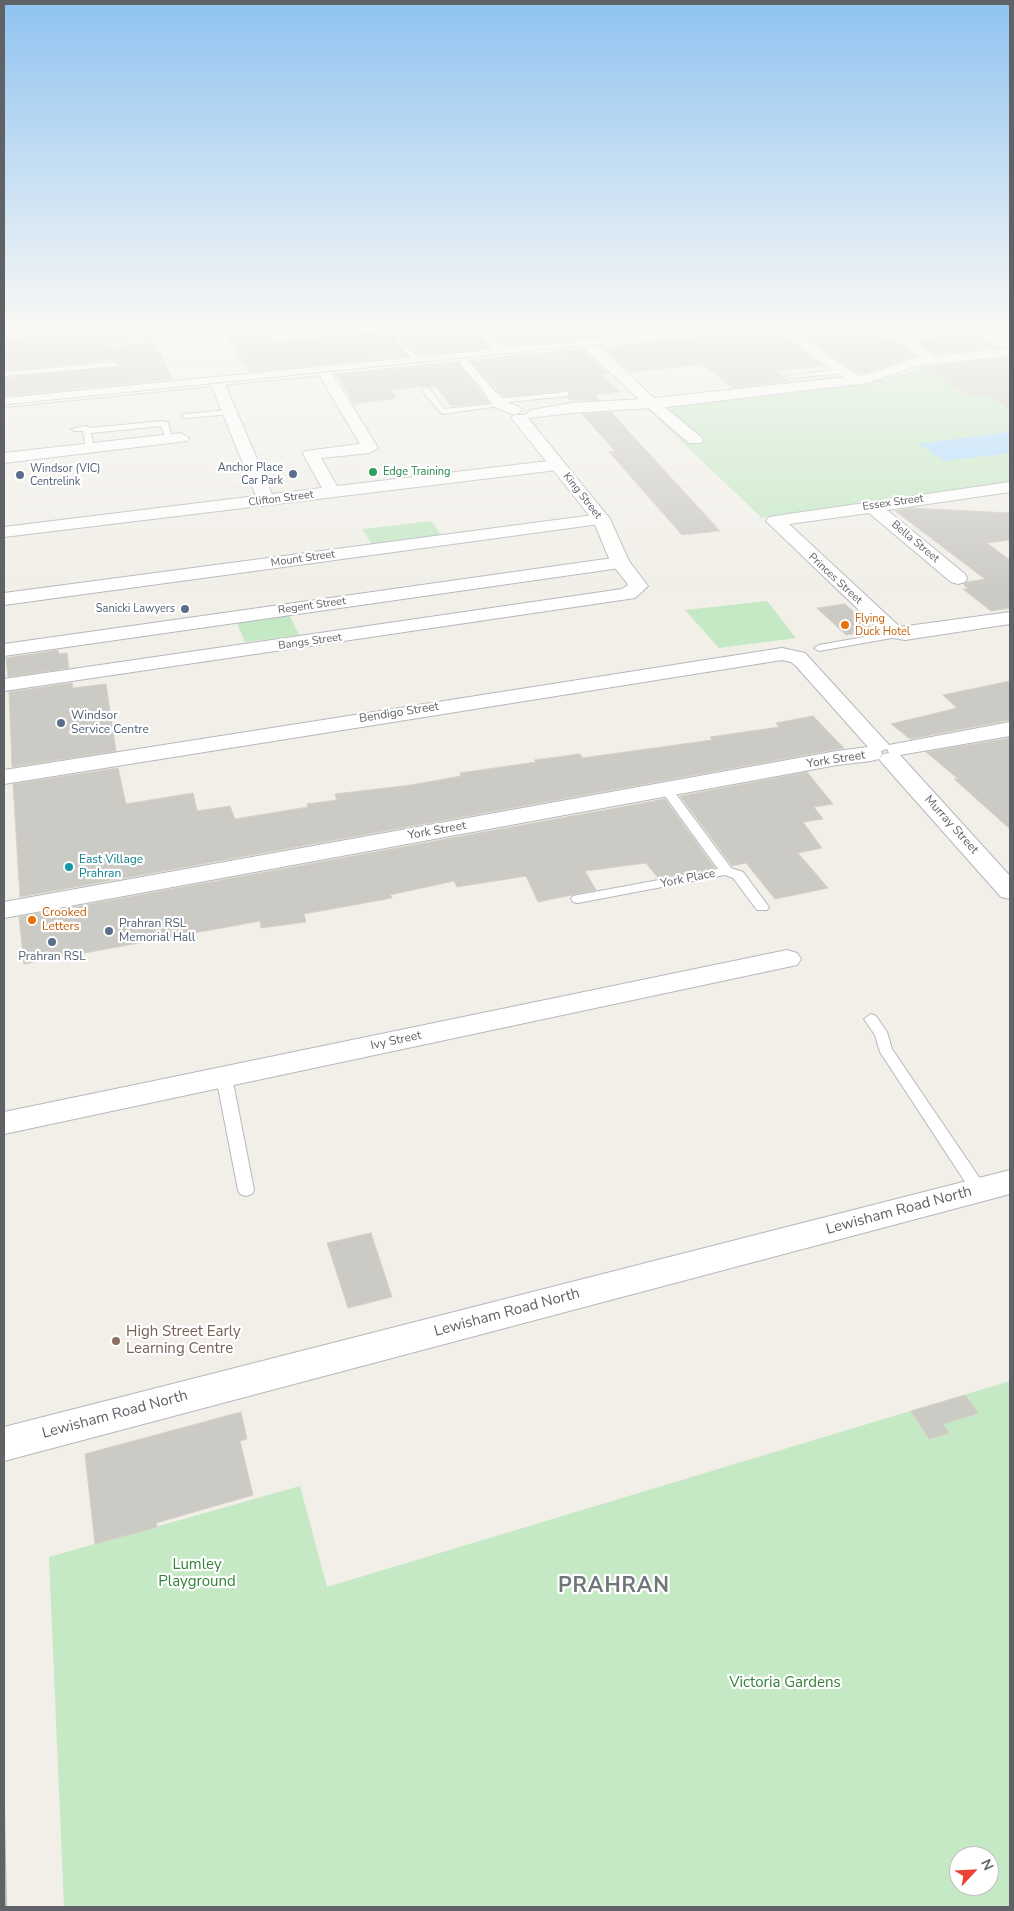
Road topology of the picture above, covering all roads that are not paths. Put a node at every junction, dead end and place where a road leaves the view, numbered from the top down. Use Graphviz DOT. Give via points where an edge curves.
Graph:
graph roads {
  1 [pos="232,416"];
  2 [pos="351,416"];
  3 [pos="518,416"];
  4 [pos="667,416"];
  5 [pos="75,429"];
  6 [pos="87,431"];
  7 [pos="175,439"];
  8 [pos="695,440"];
  9 [pos="90,448"];
  10 [pos="4,458"];
  11 [pos="558,465"];
  12 [pos="1010,487"];
  13 [pos="332,492"];
  14 [pos="266,501"];
  15 [pos="872,506"];
  16 [pos="601,519"];
  17 [pos="776,520"];
  18 [pos="4,532"];
  19 [pos="620,563"];
  20 [pos="958,578"];
  21 [pos="616,597"];
  22 [pos="4,599"];
  23 [pos="1010,618"];
  24 [pos="899,634"];
  25 [pos="819,648"];
  26 [pos="4,650"];
  27 [pos="794,656"];
  28 [pos="4,686"];
  29 [pos="1010,729"];
  30 [pos="885,752"];
  31 [pos="4,776"];
  32 [pos="666,789"];
  33 [pos="726,871"];
  34 [pos="1010,891"];
  35 [pos="578,899"];
  36 [pos="762,907"];
  37 [pos="4,910"];
  38 [pos="787,959"];
  39 [pos="871,1019"];
  40 [pos="224,1077"];
  41 [pos="4,1123"];
  42 [pos="995,1186"];
  43 [pos="246,1190"];
  44 [pos="4,1444"];
  1 -- 14 [label="street"];
  2 -- 13 [label="street" via="370,448 311,454"];
  3 -- 11 [label="street, King Street"];
  4 -- 8 [label="street"];
  5 -- 6 [label="lane" via="86,428"];
  6 -- 7 [label="lane" via="164,423"];
  6 -- 9 [label="lane"];
  7 -- 9 [label="street"];
  9 -- 10 [label="street"];
  11 -- 13 [label="street, Clifton Street"];
  11 -- 16 [label="street, King Street"];
  12 -- 15 [label="street, Essex Street"];
  13 -- 14 [label="street, Clifton Street"];
  14 -- 18 [label="street, Clifton Street"];
  15 -- 17 [label="street, Essex Street"];
  15 -- 20 [label="street, Bella Street"];
  16 -- 19 [label="street, King Street"];
  16 -- 22 [label="street, Mount Street"];
  17 -- 24 [label="street, Princes Street" via="776,524 888,629"];
  19 -- 21 [label="street, King Street" via="638,586 628,594"];
  19 -- 26 [label="street, Regent Street"];
  21 -- 28 [label="street, Bangs Street"];
  23 -- 24 [label="street"];
  24 -- 25 [label="lane"];
  27 -- 30 [label="street, Murray Street"];
  27 -- 31 [label="street, Bendigo Street" via="746,658"];
  29 -- 30 [label="street, York Street"];
  30 -- 32 [label="street, York Street"];
  30 -- 34 [label="street, Murray Street"];
  32 -- 33 [label="lane, York Place"];
  32 -- 37 [label="street, York Street"];
  33 -- 35 [label="lane, York Place"];
  33 -- 36 [label="lane" via="738,875"];
  38 -- 40 [label="street, Ivy Street"];
  39 -- 42 [label="lane" via="882,1034 885,1049"];
  40 -- 41 [label="street, Ivy Street"];
  40 -- 43 [label="lane"];
  42 -- 44 [label="street, Lewisham Road North"];
}
